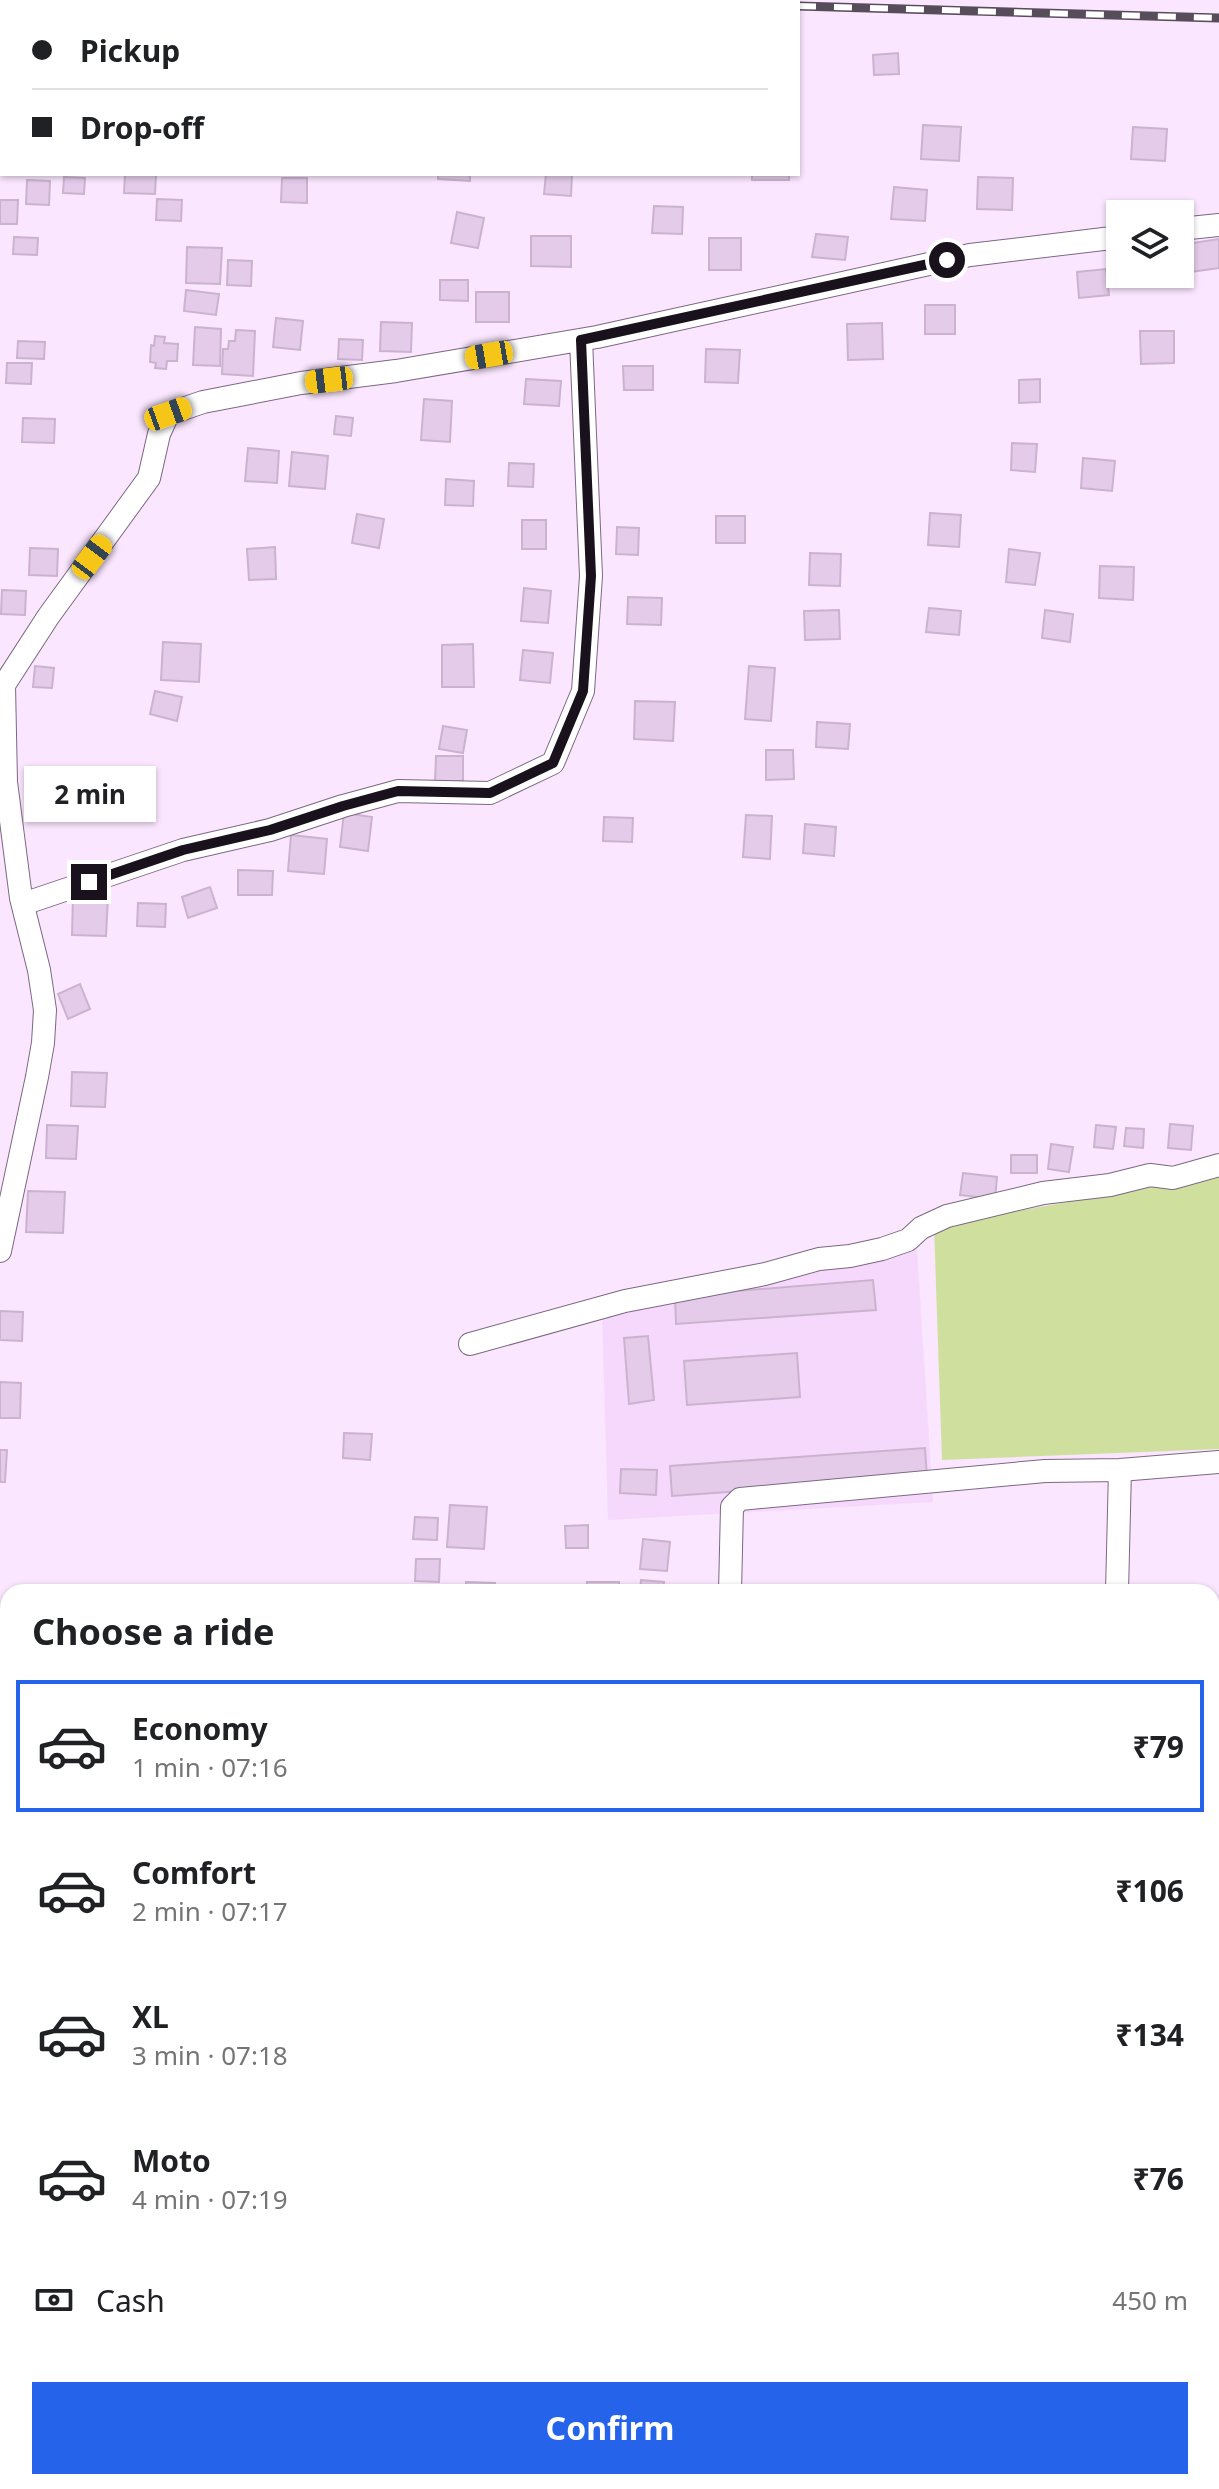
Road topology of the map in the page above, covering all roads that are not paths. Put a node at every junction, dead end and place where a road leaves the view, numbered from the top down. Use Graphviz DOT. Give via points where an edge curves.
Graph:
graph roads {
  1 [pos="1219,225"];
  2 [pos="1194,228"];
  3 [pos="1106,239"];
  4 [pos="581,340"];
  5 [pos="2,686"];
  6 [pos="23,904"];
  7 [pos="1219,1165"];
  8 [pos="0,1251"];
  9 [pos="470,1344"];
  10 [pos="1219,1462"];
  11 [pos="1120,1470"];
  12 [pos="730,1584"];
  13 [pos="1117,1584"];
  1 -- 2 [label="street"];
  3 -- 4 [label="street" via="970,255"];
  4 -- 5 [label="street" via="301,383 168,414 149,478"];
  4 -- 6 [label="street" via="591,576 583,691 553,763 490,793 398,791 183,850"];
  5 -- 6 [label="street" via="6,782"];
  6 -- 8 [label="street" via="45,1010 43,1043"];
  7 -- 9 [label="street" via="1173,1178 1150,1175 1043,1193 947,1216 882,1249 625,1301"];
  10 -- 11 [label="street"];
  11 -- 12 [label="street" via="1045,1471 740,1499 732,1507"];
  11 -- 13 [label="street"];
}
